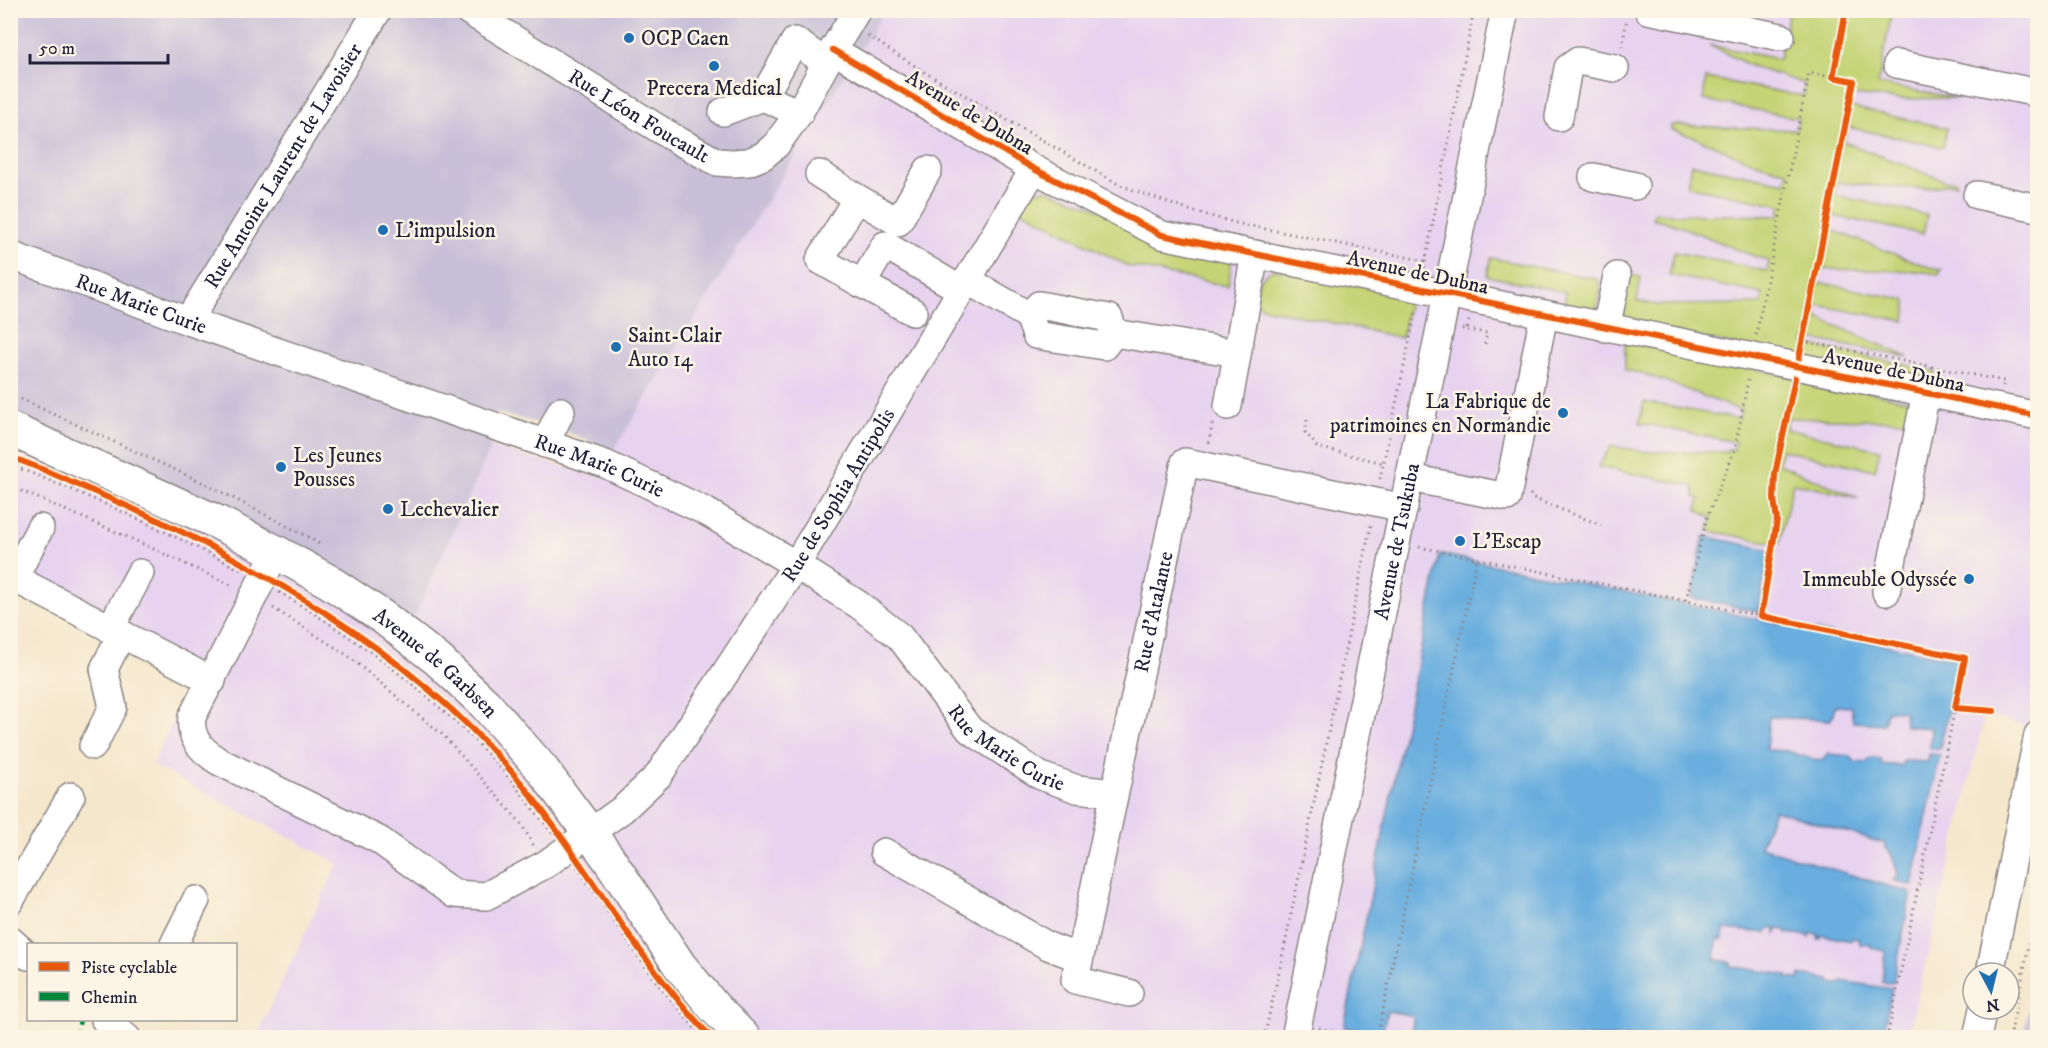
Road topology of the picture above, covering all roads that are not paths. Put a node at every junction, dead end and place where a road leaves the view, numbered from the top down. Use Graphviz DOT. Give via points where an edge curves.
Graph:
graph roads {
  1 [pos="378,10"];
  2 [pos="467,10"];
  3 [pos="1505,10"];
  4 [pos="1648,10"];
  5 [pos="853,17"];
  6 [pos="1781,37"];
  7 [pos="829,57"];
  8 [pos="1897,64"];
  9 [pos="1615,68"];
  10 [pos="2037,93"];
  11 [pos="763,97"];
  12 [pos="723,112"];
  13 [pos="799,113"];
  14 [pos="1558,117"];
  15 [pos="1034,169"];
  16 [pos="928,170"];
  17 [pos="819,174"];
  18 [pos="1593,177"];
  19 [pos="1635,186"];
  20 [pos="1977,195"];
  21 [pos="857,198"];
  22 [pos="2037,208"];
  23 [pos="891,233"];
  24 [pos="1256,254"];
  25 [pos="10,255"];
  26 [pos="1617,276"];
  27 [pos="862,284"];
  28 [pos="964,285"];
  29 [pos="1446,295"];
  30 [pos="913,312"];
  31 [pos="1544,315"];
  32 [pos="188,321"];
  33 [pos="1606,328"];
  34 [pos="1237,353"];
  35 [pos="1926,393"];
  36 [pos="1228,406"];
  37 [pos="561,411"];
  38 [pos="2037,416"];
  39 [pos="10,429"];
  40 [pos="545,444"];
  41 [pos="1410,478"];
  42 [pos="1404,508"];
  43 [pos="40,528"];
  44 [pos="796,564"];
  45 [pos="140,573"];
  46 [pos="12,577"];
  47 [pos="263,577"];
  48 [pos="1886,592"];
  49 [pos="115,632"];
  50 [pos="212,681"];
  51 [pos="2037,737"];
  52 [pos="93,746"];
  53 [pos="1114,794"];
  54 [pos="71,796"];
  55 [pos="567,849"];
  56 [pos="884,852"];
  57 [pos="196,900"];
  58 [pos="10,901"];
  59 [pos="175,943"];
  60 [pos="1992,961"];
  61 [pos="1077,969"];
  62 [pos="1129,993"];
  63 [pos="106,1021"];
  64 [pos="136,1021"];
  65 [pos="1981,1021"];
  66 [pos="128,1038"];
  67 [pos="744,1038"];
  68 [pos="1295,1038"];
  69 [pos="1977,1038"];
  1 -- 32 [label="street, Rue Antoine Laurent de Lavoisier"];
  2 -- 13 [label="street, Rue Léon Foucault" via="717,162 748,162 763,156"];
  3 -- 29 [label="street, Avenue de Tsukuba"];
  4 -- 6 [label="street"];
  5 -- 7 [label="street, Rue Léon Foucault"];
  7 -- 11 [label="street, Avenue de Dubna" via="795,41"];
  7 -- 13 [label="street, Rue Léon Foucault"];
  7 -- 15 [label="street, Avenue de Dubna"];
  8 -- 10 [label="street"];
  9 -- 14 [label="street" via="1578,61 1568,68"];
  11 -- 12 [label="street"];
  11 -- 13 [label="street"];
  15 -- 24 [label="street, Avenue de Dubna" via="1162,235"];
  15 -- 28 [label="street, Rue de Sophia Antipolis"];
  16 -- 23 [label="street"];
  17 -- 21 [label="street"];
  18 -- 19 [label="street"];
  20 -- 22 [label="street"];
  21 -- 23 [label="street"];
  21 -- 27 [label="street" via="820,260"];
  23 -- 27 [label="street"];
  23 -- 28 [label="street"];
  24 -- 29 [label="street, Avenue de Dubna"];
  24 -- 34 [label="street"];
  25 -- 32 [label="street, Rue Marie Curie"];
  26 -- 33 [label="street"];
  27 -- 30 [label="street"];
  28 -- 34 [label="street" via="1029,316 1039,305 1109,318 1114,333"];
  28 -- 44 [label="street, Rue de Sophia Antipolis"];
  29 -- 31 [label="street, Avenue de Dubna"];
  29 -- 41 [label="street, Avenue de Tsukuba"];
  31 -- 33 [label="street, Avenue de Dubna"];
  31 -- 41 [label="street" via="1507,497"];
  32 -- 40 [label="street, Rue Marie Curie"];
  33 -- 35 [label="street, Avenue de Dubna"];
  34 -- 36 [label="street"];
  35 -- 38 [label="street, Avenue de Dubna"];
  35 -- 48 [label="street"];
  37 -- 40 [label="street"];
  39 -- 47 [label="main road, Avenue de Garbsen" via="217,522"];
  40 -- 44 [label="street, Rue Marie Curie" via="605,464 705,511"];
  41 -- 42 [label="street, Avenue de Tsukuba"];
  42 -- 53 [label="street, Rue d'Atalante" via="1185,462"];
  42 -- 68 [label="street, Avenue de Tsukuba"];
  43 -- 46 [label="street"];
  44 -- 53 [label="street, Rue Marie Curie" via="900,637 970,730 1041,776 1077,789"];
  44 -- 55 [label="street, Rue de Sophia Antipolis" via="658,776 623,809"];
  45 -- 49 [label="street"];
  46 -- 49 [label="street"];
  47 -- 50 [label="street"];
  47 -- 55 [label="main road, Avenue de Garbsen" via="328,581 438,660 492,712 542,769"];
  49 -- 50 [label="street"];
  49 -- 52 [label="street" via="104,669 112,708"];
  50 -- 55 [label="street, Rue de Sophia Antipolis" via="192,717 191,727 198,746 218,761 379,840 454,894 486,896"];
  51 -- 60 [label="street"];
  53 -- 61 [label="street, Rue d'Atalante"];
  54 -- 58 [label="street"];
  55 -- 67 [label="main road, Avenue de Garbsen"];
  56 -- 61 [label="street" via="1048,946"];
  57 -- 59 [label="street"];
  61 -- 62 [label="street"];
  63 -- 66 [label="street"];
  64 -- 66 [label="street"];
  65 -- 69 [label="street"];
}
